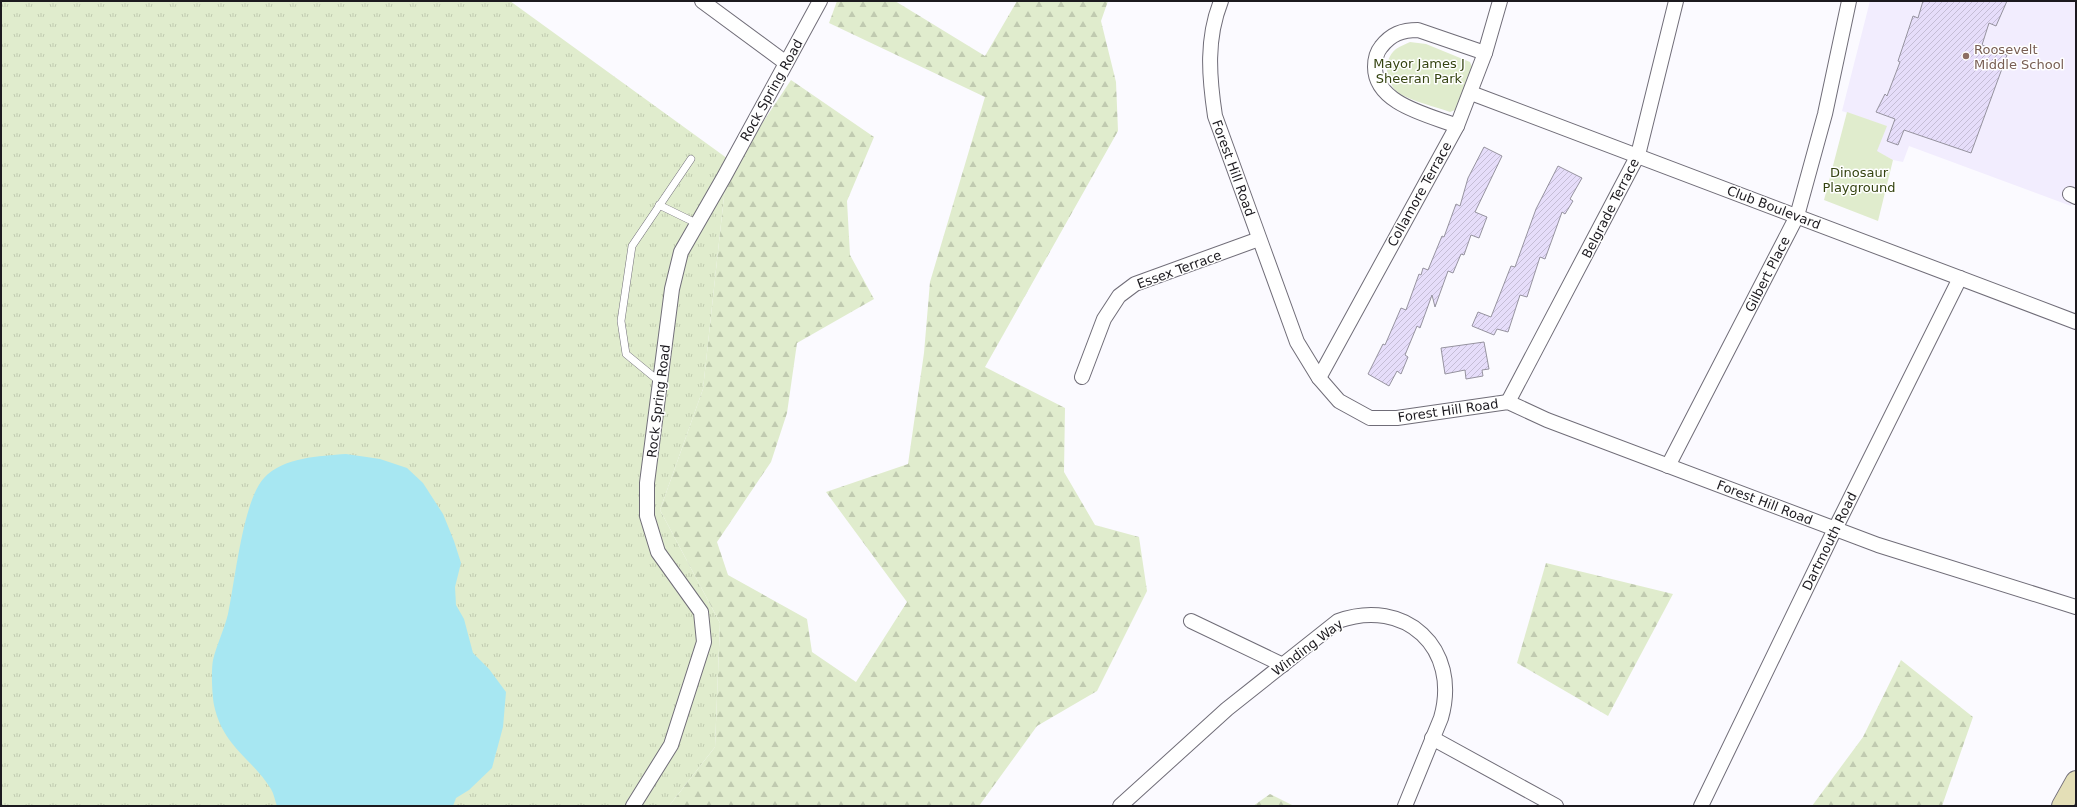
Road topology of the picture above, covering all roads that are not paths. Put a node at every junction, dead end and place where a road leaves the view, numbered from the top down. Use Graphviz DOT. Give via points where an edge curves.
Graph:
graph roads {
  1 [pos="702,1"];
  2 [pos="820,1"];
  3 [pos="1221,1"];
  4 [pos="1500,1"];
  5 [pos="1676,1"];
  6 [pos="1849,1"];
  7 [pos="1485,53"];
  8 [pos="786,62"];
  9 [pos="1471,93"];
  10 [pos="1457,126"];
  11 [pos="1638,155"];
  12 [pos="690,159"];
  13 [pos="659,206"];
  14 [pos="1797,216"];
  15 [pos="696,223"];
  16 [pos="1260,239"];
  17 [pos="1960,278"];
  18 [pos="2076,322"];
  19 [pos="1082,377"];
  20 [pos="1319,378"];
  21 [pos="660,383"];
  22 [pos="1508,402"];
  23 [pos="1668,466"];
  24 [pos="1835,529"];
  25 [pos="2076,607"];
  26 [pos="1191,621"];
  27 [pos="1282,665"];
  28 [pos="1432,738"];
  29 [pos="2076,781"];
  30 [pos="633,806"];
  31 [pos="1120,806"];
  32 [pos="1405,806"];
  33 [pos="1556,806"];
  34 [pos="1701,806"];
  35 [pos="2062,806"];
  1 -- 8 [label="street"];
  2 -- 8 [label="street, Rock Spring Road"];
  3 -- 16 [label="street, Forest Hill Road" via="1210,45 1210,79 1215,116"];
  4 -- 7 [label="street, Collamore Terrace"];
  5 -- 11 [label="street, Belgrade Terrace"];
  6 -- 14 [label="street, Gilbert Place" via="1825,114"];
  7 -- 9 [label="street, Collamore Terrace"];
  7 -- 10 [label="street" via="1418,30 1406,30 1395,34 1378,50 1375,73 1378,84 1385,94 1395,101"];
  8 -- 15 [label="street, Rock Spring Road"];
  9 -- 10 [label="street, Collamore Terrace"];
  9 -- 11 [label="street, Club Boulevard"];
  10 -- 20 [label="street, Collamore Terrace"];
  11 -- 14 [label="street, Club Boulevard"];
  11 -- 22 [label="street, Belgrade Terrace"];
  12 -- 13 [label="lane"];
  13 -- 15 [label="lane"];
  13 -- 21 [label="lane" via="632,246 621,321 626,354"];
  14 -- 17 [label="street, Club Boulevard"];
  14 -- 23 [label="street, Gilbert Place"];
  15 -- 21 [label="street, Rock Spring Road" via="680,252 672,289"];
  16 -- 19 [label="street, Essex Terrace" via="1135,284 1119,296 1104,319"];
  16 -- 20 [label="street, Forest Hill Road" via="1296,342"];
  17 -- 18 [label="street, Club Boulevard"];
  17 -- 24 [label="street, Dartmouth Road"];
  20 -- 22 [label="street, Forest Hill Road" via="1339,401 1370,418 1397,418"];
  21 -- 30 [label="street, Rock Spring Road" via="647,484 647,516 658,552 701,612 704,642 670,744"];
  22 -- 23 [label="street, Forest Hill Road" via="1547,420"];
  23 -- 24 [label="street, Forest Hill Road"];
  24 -- 25 [label="street, Forest Hill Road"];
  24 -- 34 [label="street, Dartmouth Road"];
  26 -- 27 [label="street"];
  27 -- 28 [label="street, Winding Way" via="1338,621 1368,614 1400,620 1414,627 1426,638 1436,650 1442,665 1447,688 1445,704"];
  27 -- 31 [label="street, Winding Way" via="1227,709"];
  28 -- 32 [label="street, Winding Way"];
  28 -- 33 [label="street"];
  29 -- 35 [label="main road"];
}
